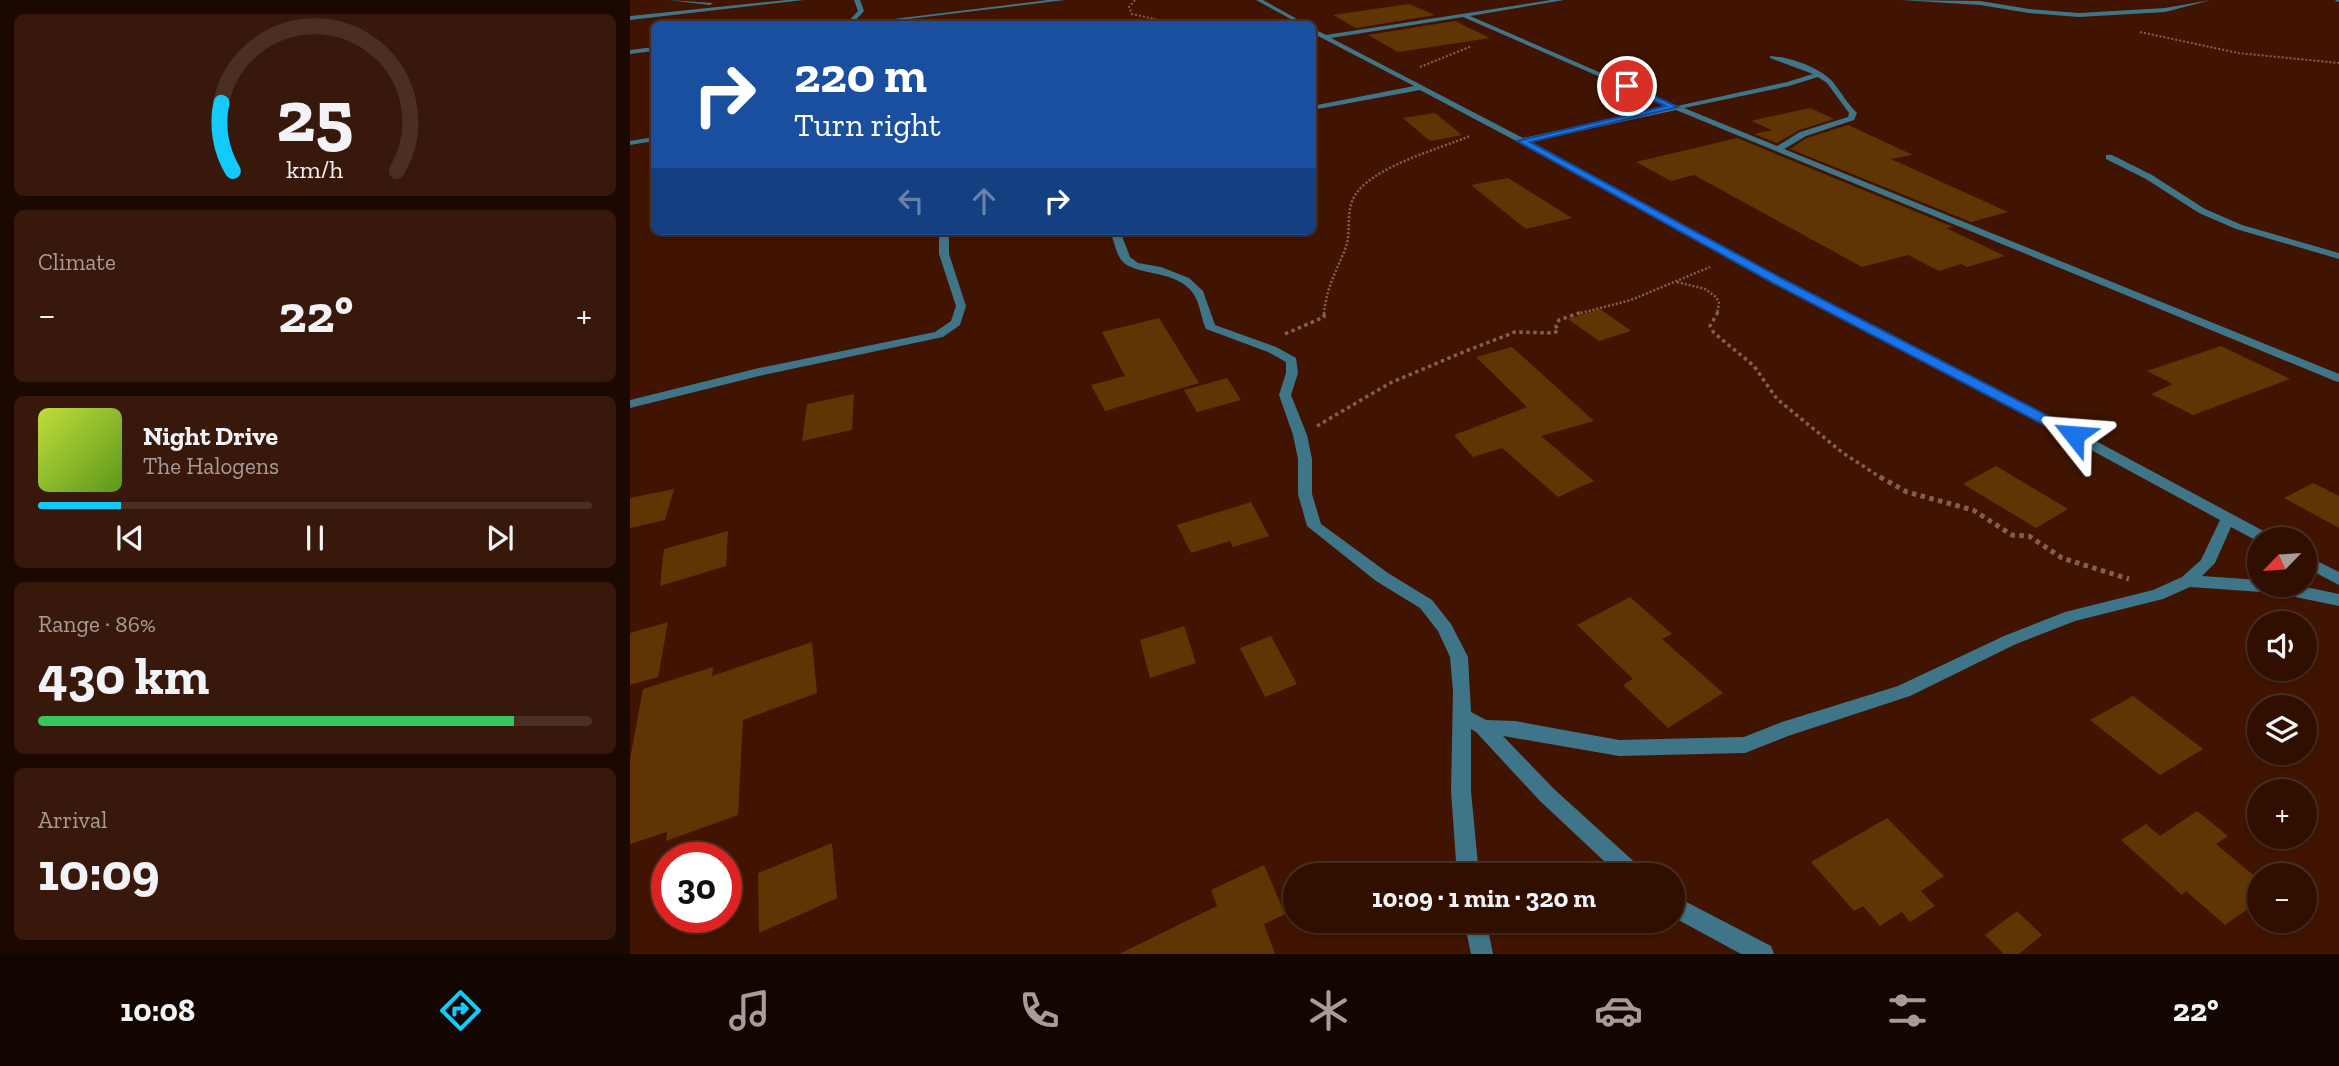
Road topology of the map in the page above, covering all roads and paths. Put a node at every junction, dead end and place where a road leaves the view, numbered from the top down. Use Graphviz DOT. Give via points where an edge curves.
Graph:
graph roads {
  1 [pos="671,0"];
  2 [pos="801,0"];
  3 [pos="858,0"];
  4 [pos="1062,0"];
  5 [pos="1135,0"];
  6 [pos="1259,0"];
  7 [pos="1561,0"];
  8 [pos="1903,0"];
  9 [pos="1969,0"];
  10 [pos="2208,0"];
  11 [pos="1980,3"];
  12 [pos="743,6"];
  13 [pos="1463,15"];
  14 [pos="630,18"];
  15 [pos="852,21"];
  16 [pos="892,21"];
  17 [pos="1153,21"];
  18 [pos="1298,21"];
  19 [pos="2138,31"];
  20 [pos="1316,32"];
  21 [pos="1325,37"];
  22 [pos="1316,38"];
  23 [pos="1472,46"];
  24 [pos="651,49"];
  25 [pos="630,52"];
  26 [pos="1772,57"];
  27 [pos="2339,64"];
  28 [pos="1395,74"];
  29 [pos="1819,74"];
  30 [pos="1422,88"];
  31 [pos="1316,107"];
  32 [pos="1674,107"];
  33 [pos="1489,124"];
  34 [pos="651,140"];
  35 [pos="1521,141"];
  36 [pos="630,143"];
  37 [pos="1778,149"];
  38 [pos="2109,157"];
  39 [pos="944,235"];
  40 [pos="1117,235"];
  41 [pos="1733,256"];
  42 [pos="2339,256"];
  43 [pos="1677,282"];
  44 [pos="1255,343"];
  45 [pos="2339,378"];
  46 [pos="630,404"];
  47 [pos="1300,435"];
  48 [pos="2228,518"];
  49 [pos="2247,528"];
  50 [pos="2317,567"];
  51 [pos="2339,579"];
  52 [pos="2188,581"];
  53 [pos="2157,595"];
  54 [pos="2339,600"];
  55 [pos="1461,715"];
  56 [pos="1483,727"];
  57 [pos="1467,863"];
  58 [pos="1621,863"];
  59 [pos="1685,912"];
  60 [pos="1478,933"];
  61 [pos="1482,954"];
  62 [pos="1763,954"];
  1 -- 12 [label="street"];
  2 -- 12 [label="street"];
  3 -- 15 [label="street" via="861,11"];
  4 -- 16 [label="street"];
  5 -- 17 [label="path" via="1129,7 1132,14"];
  6 -- 18 [label="street"];
  7 -- 13 [label="street"];
  8 -- 11 [label="street"];
  9 -- 11 [label="street"];
  10 -- 11 [label="street" via="2165,10 2079,15"];
  12 -- 14 [label="street"];
  13 -- 21 [label="street"];
  13 -- 32 [label="street"];
  19 -- 27 [label="path" via="2238,52"];
  20 -- 21 [label="street"];
  21 -- 22 [label="street"];
  21 -- 28 [label="street"];
  23 -- 28 [label="path"];
  24 -- 25 [label="street"];
  26 -- 29 [label="street"];
  28 -- 30 [label="street"];
  29 -- 32 [label="street"];
  29 -- 37 [label="street" via="1853,113 1851,118 1803,134"];
  30 -- 31 [label="street"];
  30 -- 33 [label="street"];
  32 -- 35 [label="street"];
  32 -- 37 [label="street"];
  33 -- 35 [label="street"];
  33 -- 44 [label="path" via="1379,174 1354,195 1347,222 1348,244 1328,280 1324,317"];
  34 -- 36 [label="street"];
  35 -- 41 [label="street"];
  37 -- 45 [label="street"];
  38 -- 42 [label="street" via="2239,227"];
  39 -- 46 [label="street" via="944,254 961,306 956,323 939,335"];
  40 -- 44 [label="street" via="1126,259 1185,280 1199,293 1210,327"];
  41 -- 43 [label="path"];
  41 -- 48 [label="street"];
  43 -- 47 [label="path" via="1559,320 1558,331 1553,333 1515,332 1461,353 1390,383"];
  43 -- 53 [label="path" via="1711,292 1718,309 1710,326 1714,333 1754,366 1777,399 1870,471 1907,492 1973,510 2012,535 2029,536 2062,558 2124,577"];
  44 -- 47 [label="street" via="1278,350 1292,361 1285,395"];
  47 -- 55 [label="street" via="1305,494 1314,526 1426,604 1445,628 1459,657"];
  48 -- 49 [label="street"];
  48 -- 52 [label="street" via="2207,563"];
  50 -- 51 [label="street"];
  52 -- 53 [label="street"];
  52 -- 54 [label="street" via="2276,587"];
  53 -- 56 [label="street" via="2071,616 1903,691 1745,745 1619,748"];
  55 -- 56 [label="street"];
  55 -- 57 [label="street"];
  56 -- 58 [label="street"];
  59 -- 62 [label="street"];
  60 -- 61 [label="street"];
}
